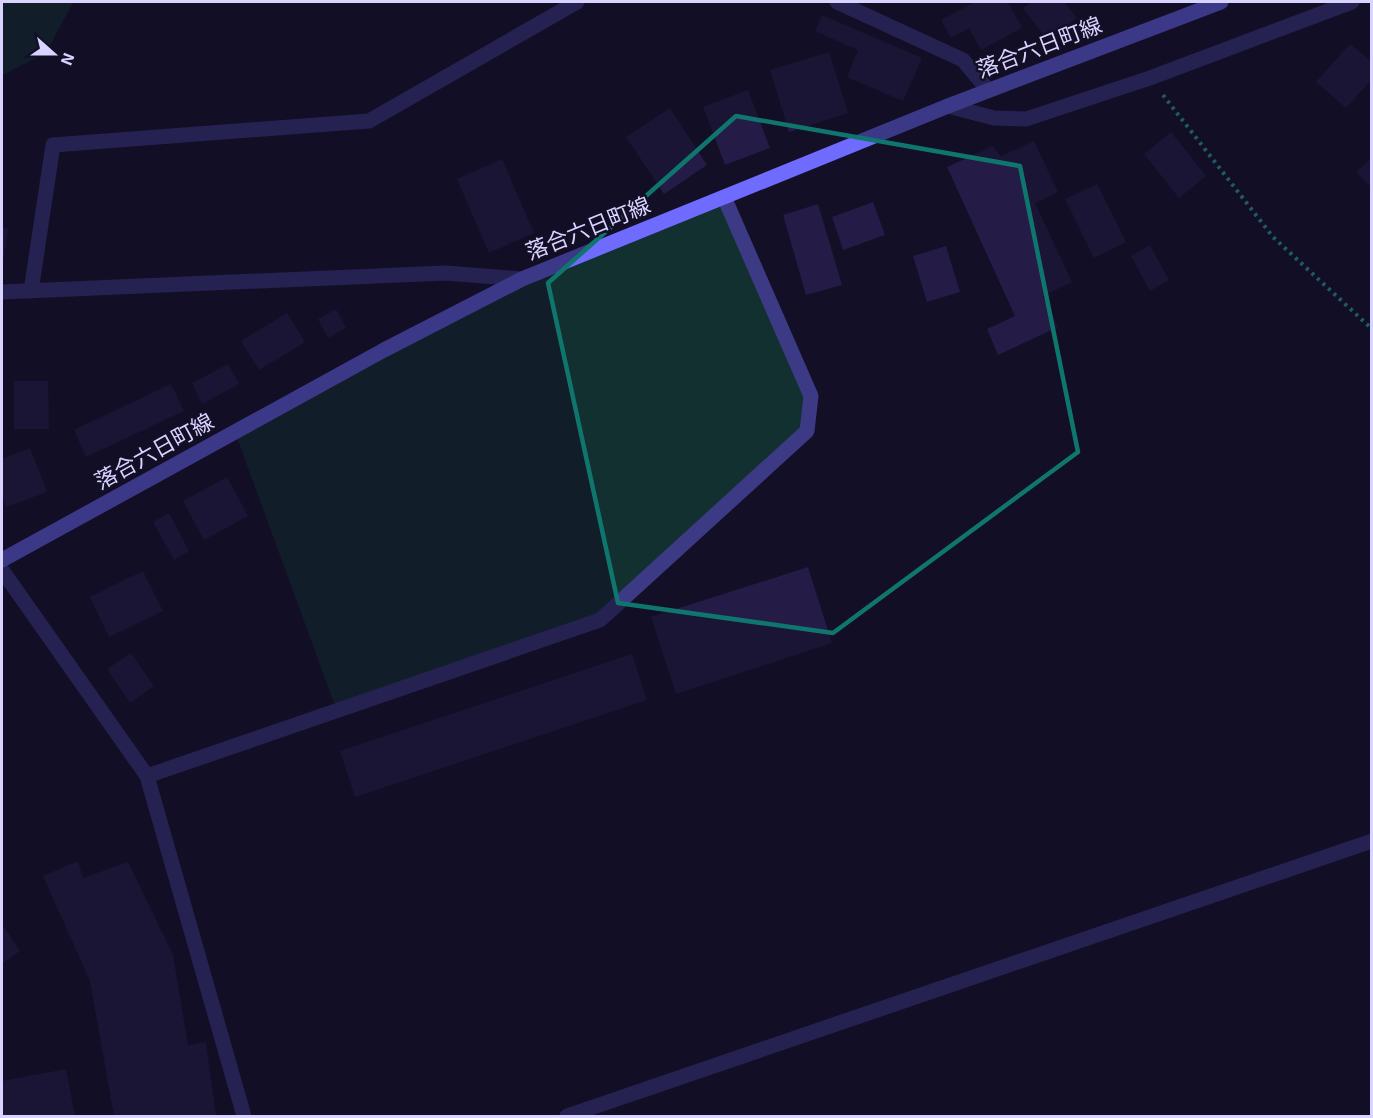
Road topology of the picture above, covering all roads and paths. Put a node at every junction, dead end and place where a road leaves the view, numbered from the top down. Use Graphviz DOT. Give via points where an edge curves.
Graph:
graph roads {
  1 [pos="577,2"];
  2 [pos="837,2"];
  3 [pos="1221,2"];
  4 [pos="1352,2"];
  5 [pos="1150,78"];
  6 [pos="988,90"];
  7 [pos="948,106"];
  8 [pos="724,197"];
  9 [pos="522,279"];
  10 [pos="31,291"];
  11 [pos="2,292"];
  12 [pos="1371,329"];
  13 [pos="2,560"];
  14 [pos="2,570"];
  15 [pos="147,776"];
  16 [pos="1371,841"];
  17 [pos="244,1116"];
  18 [pos="567,1116"];
  1 -- 10 [label="street" via="369,121 53,145"];
  2 -- 6 [label="street" via="963,60"];
  3 -- 6 [label="main road, 落合六日町線"];
  4 -- 5 [label="street"];
  5 -- 7 [label="street" via="1026,119 994,118"];
  5 -- 12 [label="path" via="1273,237"];
  6 -- 7 [label="main road, 落合六日町線"];
  7 -- 8 [label="main road, 落合六日町線"];
  8 -- 9 [label="main road, 落合六日町線"];
  8 -- 15 [label="street" via="811,396 807,431 600,620"];
  9 -- 10 [label="street" via="445,273"];
  9 -- 13 [label="main road, 落合六日町線" via="384,350"];
  10 -- 11 [label="street"];
  14 -- 15 [label="street"];
  15 -- 17 [label="street"];
  16 -- 18 [label="street"];
}
